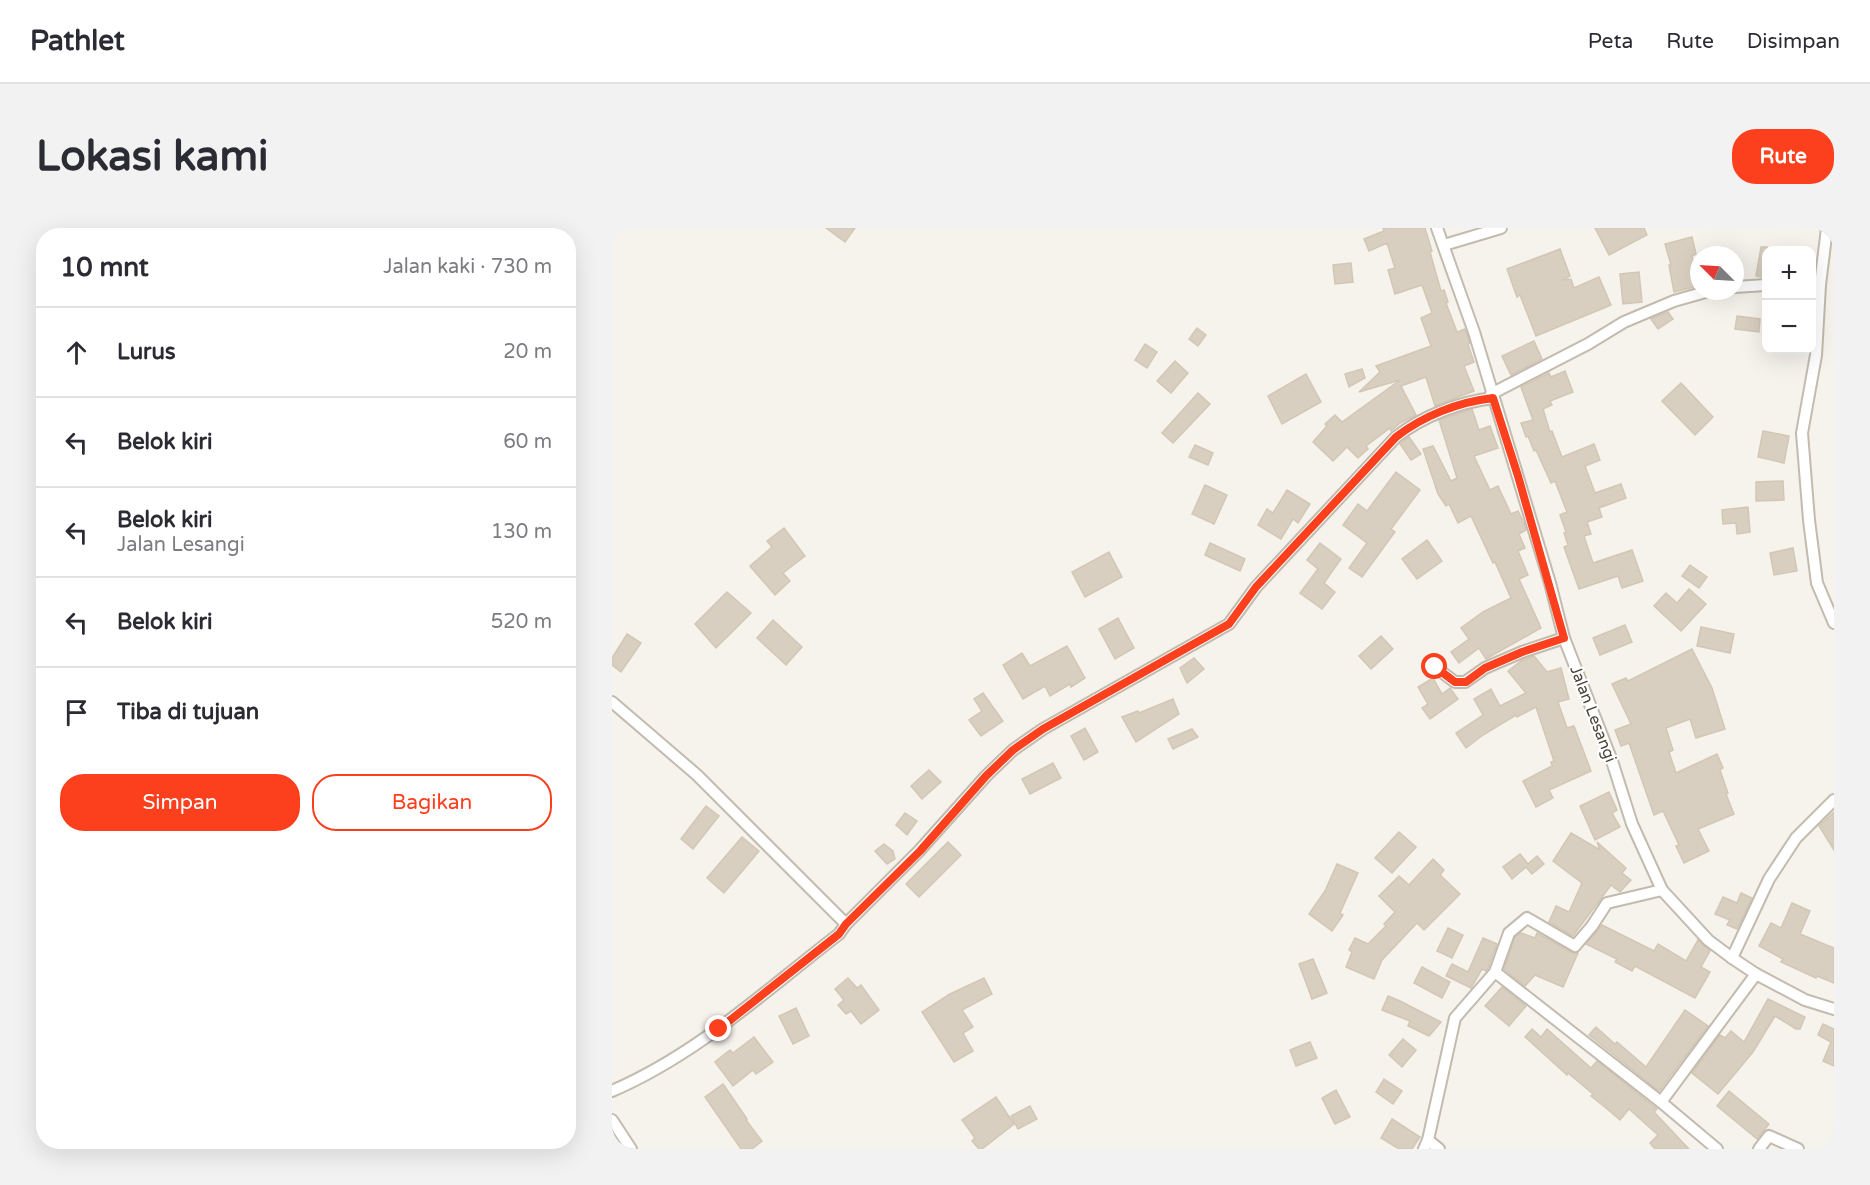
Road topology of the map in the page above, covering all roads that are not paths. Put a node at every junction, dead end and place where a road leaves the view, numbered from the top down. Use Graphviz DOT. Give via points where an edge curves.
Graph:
graph roads {
  1 [pos="1437,228"];
  2 [pos="1501,228"];
  3 [pos="1827,228"];
  4 [pos="1444,246"];
  5 [pos="1762,285"];
  6 [pos="1816,285"];
  7 [pos="1744,286"];
  8 [pos="1690,296"];
  9 [pos="1816,300"];
  10 [pos="1492,396"];
  11 [pos="1834,623"];
  12 [pos="1564,638"];
  13 [pos="1435,667"];
  14 [pos="612,702"];
  15 [pos="1834,800"];
  16 [pos="1662,890"];
  17 [pos="846,924"];
  18 [pos="1732,957"];
  19 [pos="1495,972"];
  20 [pos="1756,974"];
  21 [pos="1834,1009"];
  22 [pos="612,1091"];
  23 [pos="1661,1102"];
  24 [pos="612,1120"];
  25 [pos="1426,1144"];
  26 [pos="631,1149"];
  27 [pos="1439,1149"];
  28 [pos="1717,1149"];
  29 [pos="1759,1149"];
  30 [pos="1797,1149"];
  1 -- 4 [label="street, Jalan Lesangi"];
  2 -- 4 [label="street"];
  3 -- 6 [label="street"];
  4 -- 10 [label="street, Jalan Lesangi"];
  5 -- 7 [label="street"];
  8 -- 10 [label="street" via="1624,322"];
  9 -- 11 [label="street" via="1816,356 1802,433 1817,583"];
  10 -- 12 [label="street, Jalan Lesangi" via="1538,540"];
  10 -- 17 [label="street" via="1427,417 1396,437 1256,587 1229,624 1043,729 1013,750"];
  12 -- 13 [label="street" via="1485,668 1466,682 1455,682"];
  12 -- 16 [label="street, Jalan Lesangi" via="1632,824"];
  14 -- 17 [label="street" via="697,775"];
  15 -- 18 [label="street" via="1796,838 1768,879"];
  16 -- 18 [label="street, Jalan Lesangi" via="1699,932"];
  16 -- 19 [label="street" via="1607,903 1575,946 1527,918 1509,933"];
  17 -- 22 [label="street" via="839,934 719,1029 637,1081"];
  18 -- 20 [label="street, Jalan Lesangi"];
  19 -- 23 [label="street"];
  19 -- 25 [label="street" via="1455,1018"];
  20 -- 21 [label="street, Jalan Lesangi" via="1805,1000"];
  20 -- 23 [label="street"];
  23 -- 28 [label="street"];
  24 -- 26 [label="street"];
  25 -- 27 [label="street"];
  29 -- 30 [label="street" via="1769,1136"];
}
